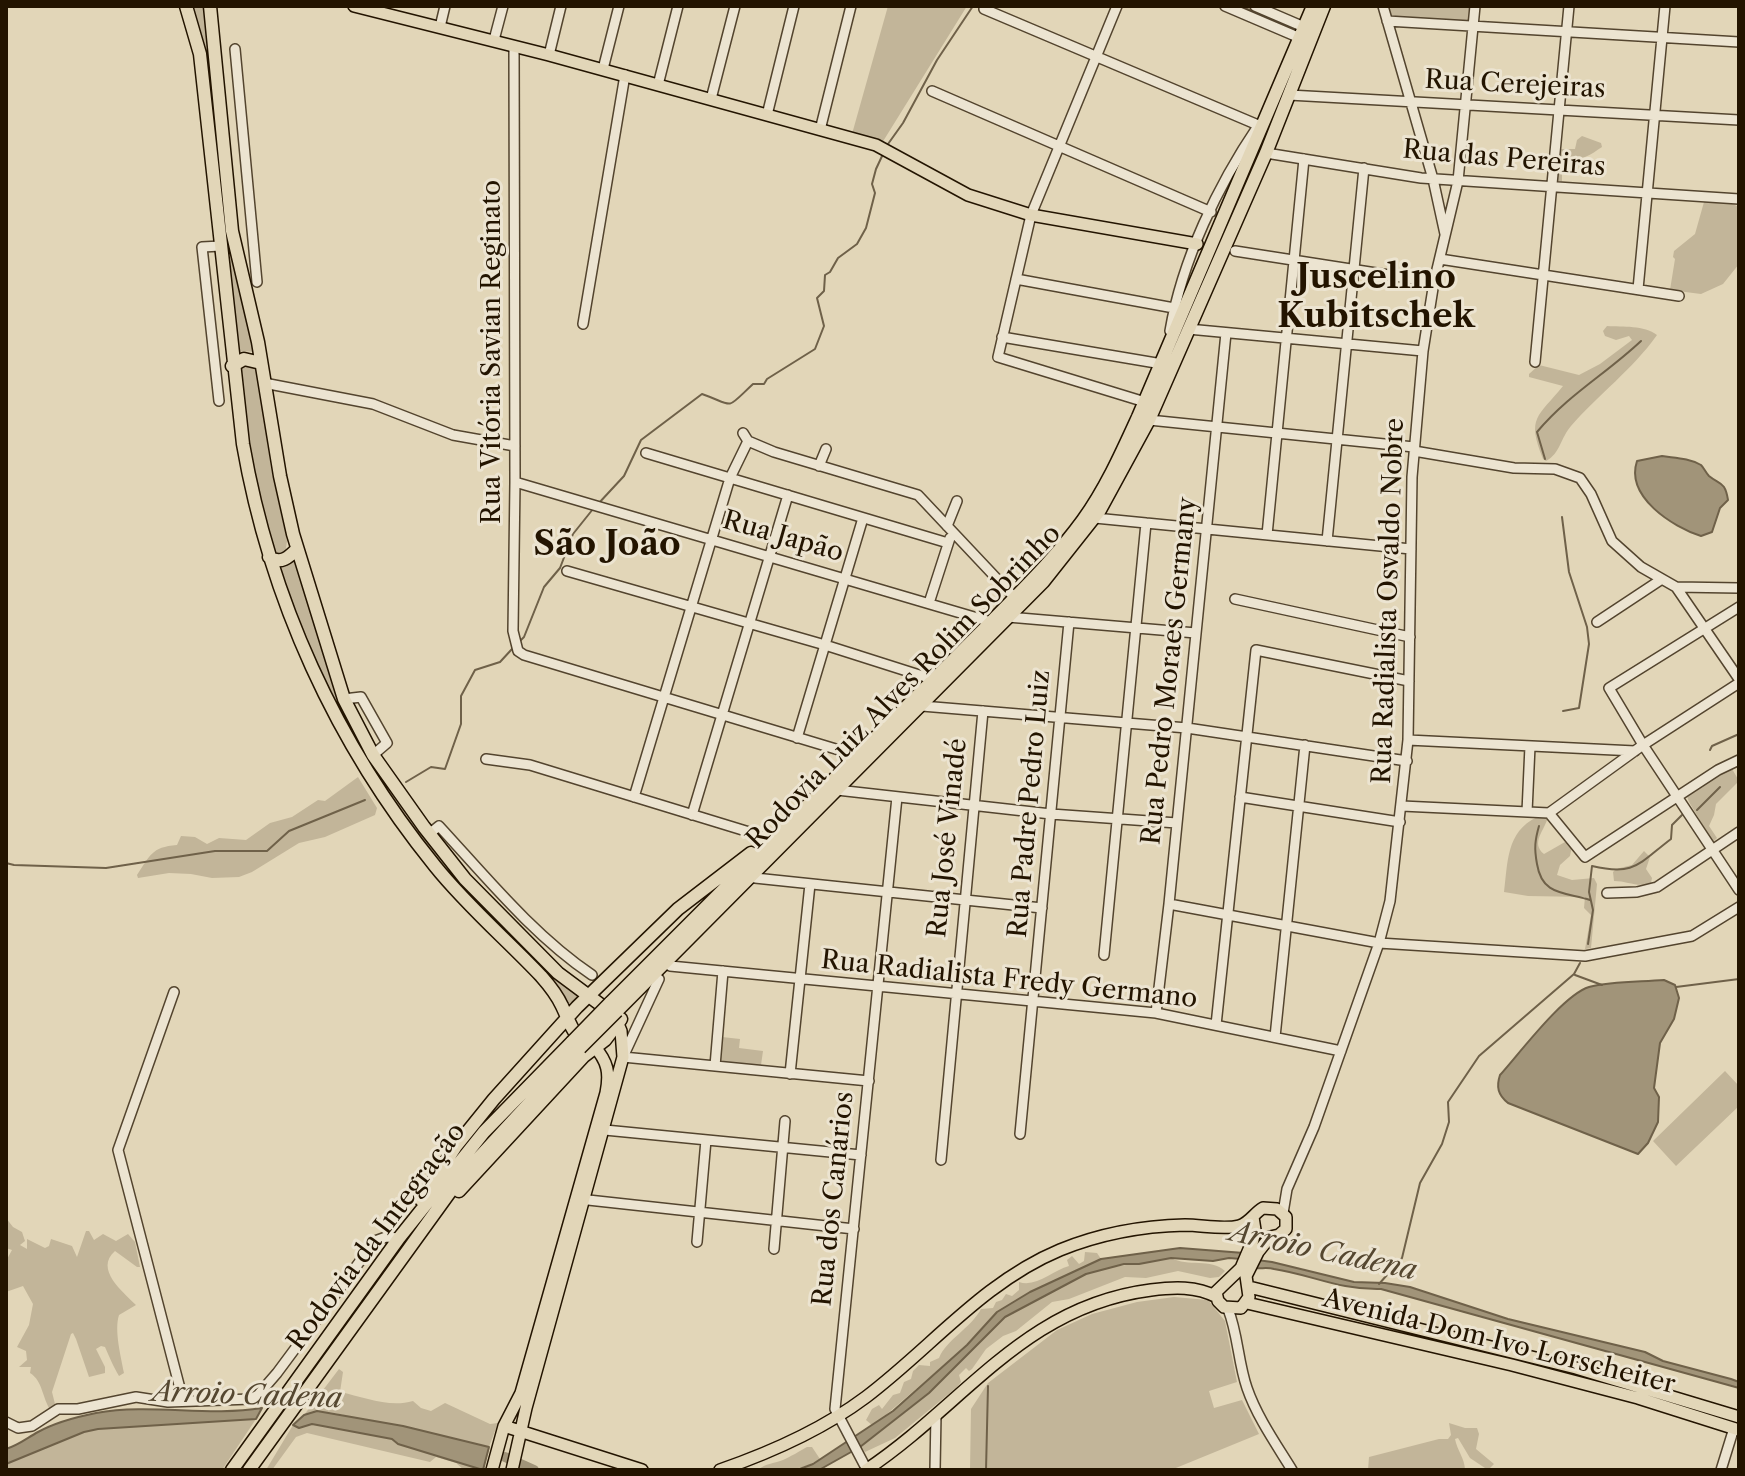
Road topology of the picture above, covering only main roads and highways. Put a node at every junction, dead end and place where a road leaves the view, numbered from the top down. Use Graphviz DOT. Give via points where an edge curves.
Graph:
graph roads {
  1 [pos="186,6"];
  2 [pos="210,6"];
  3 [pos="354,6"];
  4 [pos="1313,6"];
  5 [pos="1324,6"];
  6 [pos="385,10"];
  7 [pos="1197,244"];
  8 [pos="261,363"];
  9 [pos="232,366"];
  10 [pos="297,549"];
  11 [pos="269,557"];
  12 [pos="772,839"];
  13 [pos="786,840"];
  14 [pos="588,996"];
  15 [pos="615,1012"];
  16 [pos="567,1020"];
  17 [pos="576,1045"];
  18 [pos="594,1046"];
  19 [pos="580,1199"];
  20 [pos="429,1218"];
  21 [pos="1254,1223"];
  22 [pos="401,1236"];
  23 [pos="1270,1237"];
  24 [pos="1254,1250"];
  25 [pos="1246,1277"];
  26 [pos="1217,1297"];
  27 [pos="1239,1307"];
  28 [pos="1737,1425"];
  29 [pos="503,1431"];
  30 [pos="521,1436"];
  31 [pos="232,1470"];
  32 [pos="249,1470"];
  33 [pos="492,1470"];
  34 [pos="512,1470"];
  35 [pos="642,1470"];
  36 [pos="720,1470"];
  37 [pos="867,1470"];
  1 -- 9 [label="highway" via="200,54"];
  2 -- 8 [label="highway" via="232,231"];
  3 -- 6 [label="main road"];
  4 -- 12 [label="highway, Rodovia Luiz Alves Rolim Sobrinho" via="1162,364 1085,516 1015,598"];
  5 -- 13 [label="highway, Rodovia Luiz Alves Rolim Sobrinho" via="1149,420 1095,518 1008,617"];
  6 -- 7 [label="main road" via="884,148 968,195 1031,215"];
  8 -- 9 [label="highway" via="244,359"];
  8 -- 10 [label="highway"];
  9 -- 11 [label="highway" via="247,472"];
  10 -- 11 [label="highway" via="286,559"];
  10 -- 14 [label="highway" via="344,699 373,755 465,879 558,973"];
  11 -- 16 [label="highway" via="319,685 377,787 437,868 554,992"];
  12 -- 14 [label="highway" via="678,909"];
  12 -- 15 [label="highway, Rodovia Luiz Alves Rolim Sobrinho"];
  13 -- 15 [label="highway, Rodovia Luiz Alves Rolim Sobrinho"];
  13 -- 15 [label="highway" via="659,979"];
  14 -- 15 [label="highway"];
  14 -- 16 [label="highway"];
  15 -- 17 [label="highway, bridge"];
  15 -- 18 [label="highway" via="605,1040"];
  15 -- 19 [label="main road" via="623,1057"];
  16 -- 18 [label="highway"];
  16 -- 22 [label="highway" via="456,1146"];
  17 -- 20 [label="highway, Rodovia da Integração"];
  17 -- 22 [label="highway, Rodovia da Integração" via="484,1132"];
  18 -- 19 [label="main road" via="609,1075"];
  18 -- 20 [label="highway"];
  19 -- 29 [label="main road" via="521,1393"];
  19 -- 30 [label="main road"];
  20 -- 32 [label="highway, Rodovia da Integração"];
  21 -- 23 [label="main road"];
  21 -- 23 [label="main road" via="1257,1212 1270,1207 1283,1213 1286,1229"];
  21 -- 24 [label="main road"];
  21 -- 36 [label="main road" via="1125,1231 1037,1261 980,1298 866,1397 770,1452"];
  22 -- 31 [label="highway, Rodovia da Integração"];
  23 -- 24 [label="main road"];
  24 -- 25 [label="main road"];
  25 -- 26 [label="main road" via="1231,1278 1217,1289"];
  25 -- 27 [label="main road"];
  25 -- 28 [label="main road, Avenida Dom Ivo Lorscheiter" via="1576,1368"];
  26 -- 27 [label="main road" via="1221,1305"];
  26 -- 37 [label="main road" via="1193,1288 1157,1289 1067,1314 1019,1344"];
  27 -- 28 [label="main road, Avenida Dom Ivo Lorscheiter" via="1512,1365"];
  29 -- 30 [label="main road"];
  29 -- 33 [label="main road"];
  30 -- 34 [label="main road"];
  30 -- 35 [label="main road"];
}
